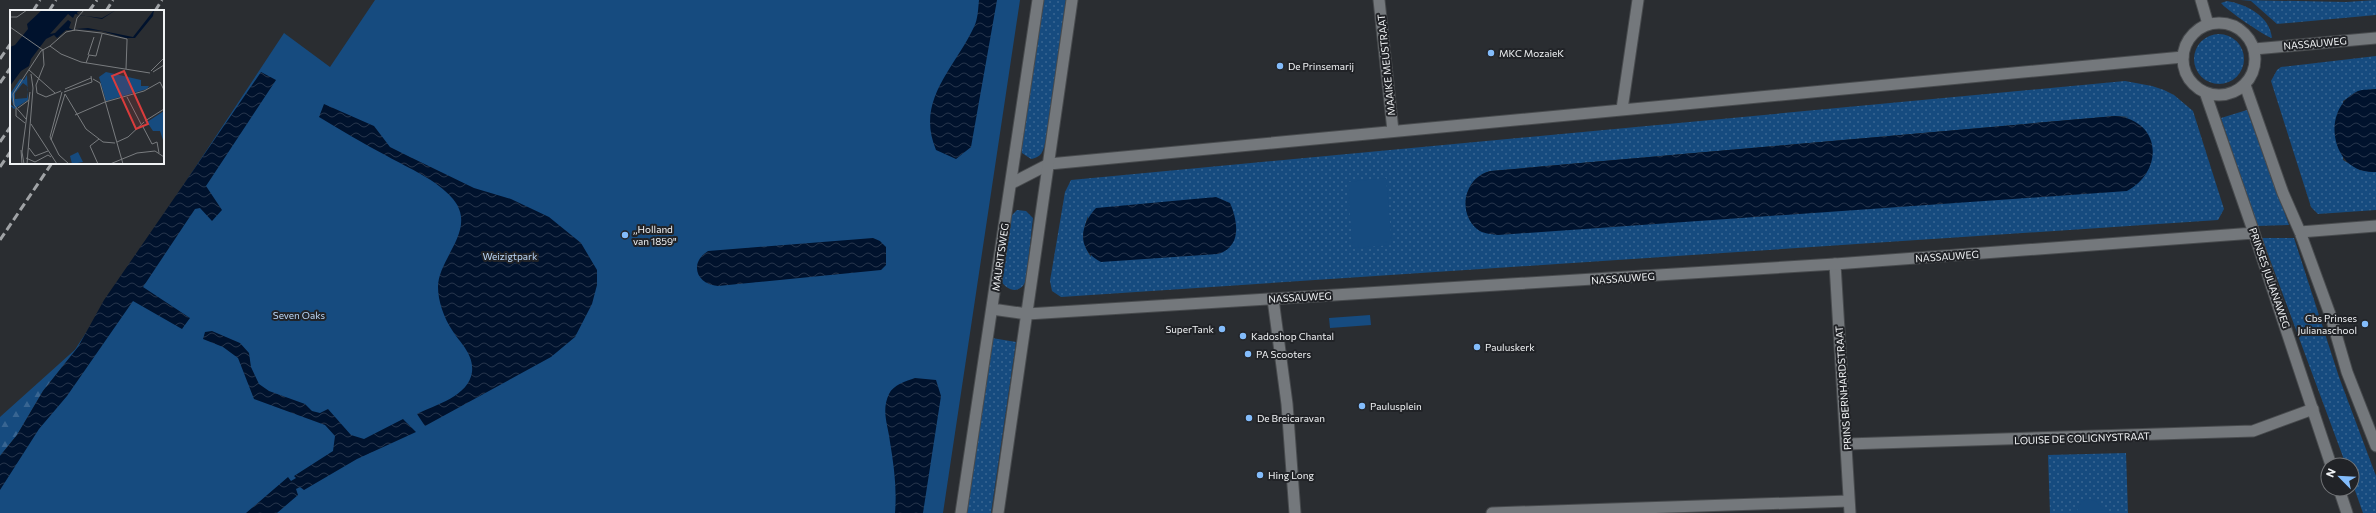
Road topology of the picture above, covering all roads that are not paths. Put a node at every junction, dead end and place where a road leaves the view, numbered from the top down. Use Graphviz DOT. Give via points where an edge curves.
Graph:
graph roads {
  1 [pos="1038,0"];
  2 [pos="1072,0"];
  3 [pos="1379,0"];
  4 [pos="1638,0"];
  5 [pos="2201,0"];
  6 [pos="2208,24"];
  7 [pos="2376,38"];
  8 [pos="2254,49"];
  9 [pos="2183,57"];
  10 [pos="2245,85"];
  11 [pos="2205,92"];
  12 [pos="1622,109"];
  13 [pos="1393,131"];
  14 [pos="1049,164"];
  15 [pos="1012,183"];
  16 [pos="2376,226"];
  17 [pos="2300,232"];
  18 [pos="2254,233"];
  19 [pos="1835,264"];
  20 [pos="1273,299"];
  21 [pos="992,309"];
  22 [pos="1027,314"];
  23 [pos="2313,409"];
  24 [pos="1847,444"];
  25 [pos="2376,446"];
  26 [pos="2328,457"];
  27 [pos="2342,497"];
  28 [pos="1849,501"];
  29 [pos="1588,512"];
  30 [pos="961,513"];
  31 [pos="998,513"];
  32 [pos="1295,513"];
  33 [pos="1492,513"];
  34 [pos="1850,513"];
  35 [pos="2347,513"];
  1 -- 15 [label="street, MAURITSWEG"];
  2 -- 14 [label="street"];
  3 -- 13 [label="street, MAAIKE MEUSTRAAT"];
  4 -- 12 [label="street"];
  5 -- 6 [label="street"];
  6 -- 8 [label="street" via="2223,23 2236,27 2248,36"];
  6 -- 9 [label="street" via="2188,40"];
  7 -- 8 [label="street, NASSAUWEG"];
  8 -- 10 [label="street" via="2254,72"];
  9 -- 11 [label="street" via="2190,81"];
  9 -- 12 [label="street"];
  10 -- 11 [label="street" via="2226,95"];
  10 -- 17 [label="street" via="2283,193"];
  11 -- 18 [label="street, PRINSES JULIANAWEG"];
  12 -- 13 [label="street"];
  13 -- 14 [label="street"];
  14 -- 15 [label="street"];
  14 -- 22 [label="street"];
  15 -- 21 [label="street, MAURITSWEG"];
  16 -- 17 [label="street"];
  17 -- 25 [label="street" via="2331,317 2347,372"];
  18 -- 19 [label="street, NASSAUWEG"];
  18 -- 23 [label="street, PRINSES JULIANAWEG"];
  19 -- 20 [label="street, NASSAUWEG"];
  19 -- 24 [label="street, PRINS BERNHARDSTRAAT"];
  20 -- 22 [label="street, NASSAUWEG"];
  20 -- 32 [label="street" via="1287,404"];
  21 -- 22 [label="street, NASSAUWEG"];
  21 -- 30 [label="street, MAURITSWEG"];
  22 -- 31 [label="street"];
  23 -- 24 [label="street, LOUISE DE COLIGNYSTRAAT" via="2253,431"];
  23 -- 26 [label="street, PRINSES JULIANAWEG"];
  24 -- 28 [label="street, PRINS BERNHARDSTRAAT"];
  27 -- 35 [label="street"];
  28 -- 29 [label="street"];
  28 -- 34 [label="street, PRINS BERNHARDSTRAAT"];
  29 -- 33 [label="street"];
}
